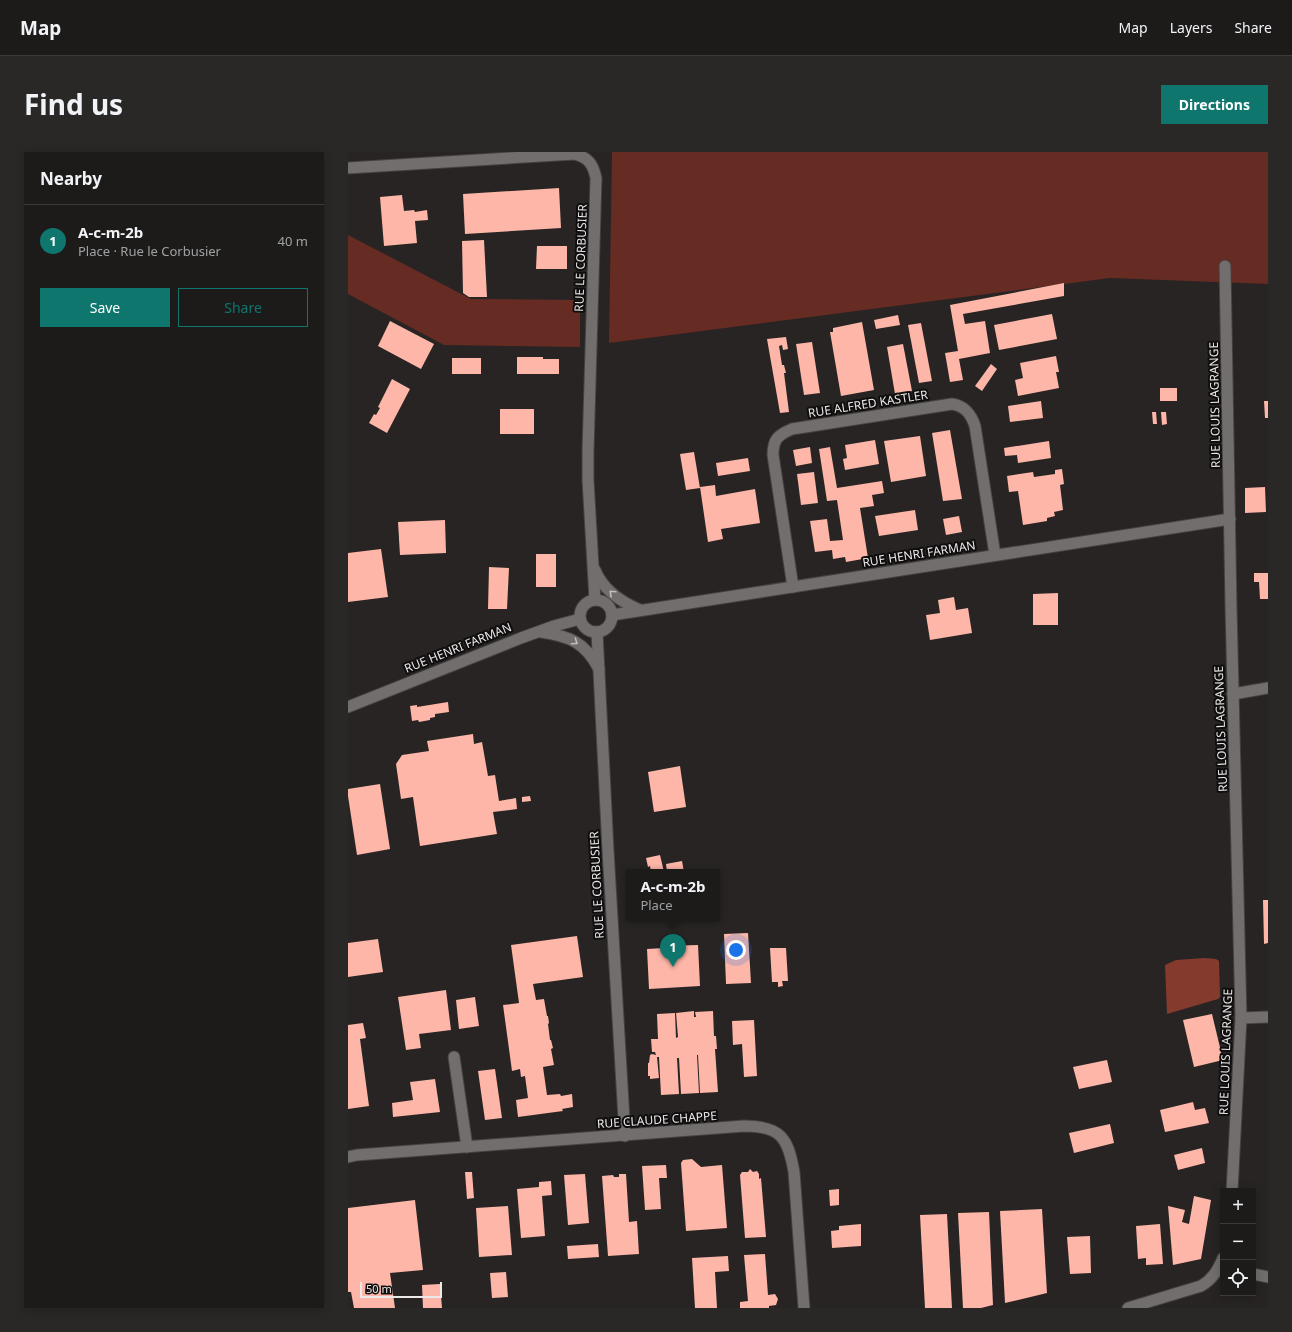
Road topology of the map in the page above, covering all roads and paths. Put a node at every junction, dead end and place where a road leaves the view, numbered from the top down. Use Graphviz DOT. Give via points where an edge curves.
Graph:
graph roads {
  1 [pos="348,168"];
  2 [pos="1225,266"];
  3 [pos="1230,519"];
  4 [pos="995,555"];
  5 [pos="593,565"];
  6 [pos="793,587"];
  7 [pos="595,600"];
  8 [pos="641,610"];
  9 [pos="612,614"];
  10 [pos="580,619"];
  11 [pos="538,632"];
  12 [pos="597,632"];
  13 [pos="600,672"];
  14 [pos="1268,688"];
  15 [pos="1233,694"];
  16 [pos="348,707"];
  17 [pos="1268,1017"];
  18 [pos="1241,1018"];
  19 [pos="454,1057"];
  20 [pos="625,1136"];
  21 [pos="467,1148"];
  22 [pos="351,1156"];
  23 [pos="1232,1188"];
  24 [pos="1220,1267"];
  25 [pos="1256,1275"];
  26 [pos="1268,1277"];
  27 [pos="804,1308"];
  28 [pos="1128,1308"];
  1 -- 5 [label="street, RUE LE CORBUSIER" via="574,154 588,160 592,166 596,178 588,465"];
  2 -- 3 [label="street, RUE LOUIS LAGRANGE"];
  3 -- 4 [label="street, RUE HENRI FARMAN"];
  3 -- 15 [label="street, RUE LOUIS LAGRANGE"];
  4 -- 6 [label="street, RUE HENRI FARMAN"];
  4 -- 6 [label="street, RUE ALFRED KASTLER" via="975,426 972,416 959,405 792,429 777,438 773,445 773,455"];
  5 -- 7 [label="street, RUE LE CORBUSIER"];
  8 -- 5 [label="street, one-way" via="630,606 609,591"];
  6 -- 8 [label="street, RUE HENRI FARMAN"];
  7 -- 9 [label="street" via="608,605"];
  7 -- 10 [label="street" via="587,602 581,610"];
  8 -- 9 [label="street, RUE HENRI FARMAN"];
  9 -- 12 [label="street" via="610,626"];
  10 -- 11 [label="street, RUE HENRI FARMAN"];
  10 -- 12 [label="street" via="586,629"];
  11 -- 13 [label="street, one-way" via="558,634 575,641 590,656"];
  11 -- 16 [label="street, RUE HENRI FARMAN"];
  12 -- 13 [label="street, RUE LE CORBUSIER"];
  13 -- 20 [label="street, RUE LE CORBUSIER"];
  14 -- 15 [label="street"];
  15 -- 18 [label="street, RUE LOUIS LAGRANGE"];
  17 -- 18 [label="street"];
  18 -- 23 [label="street, RUE LOUIS LAGRANGE"];
  19 -- 21 [label="street"];
  20 -- 21 [label="street, RUE CLAUDE CHAPPE"];
  20 -- 27 [label="street, RUE CLAUDE CHAPPE" via="744,1126 767,1128 780,1134 792,1156"];
  21 -- 22 [label="street, RUE CLAUDE CHAPPE"];
  24 -- 28 [label="street" via="1209,1282 1201,1286"];
  25 -- 26 [label="street"];
}
